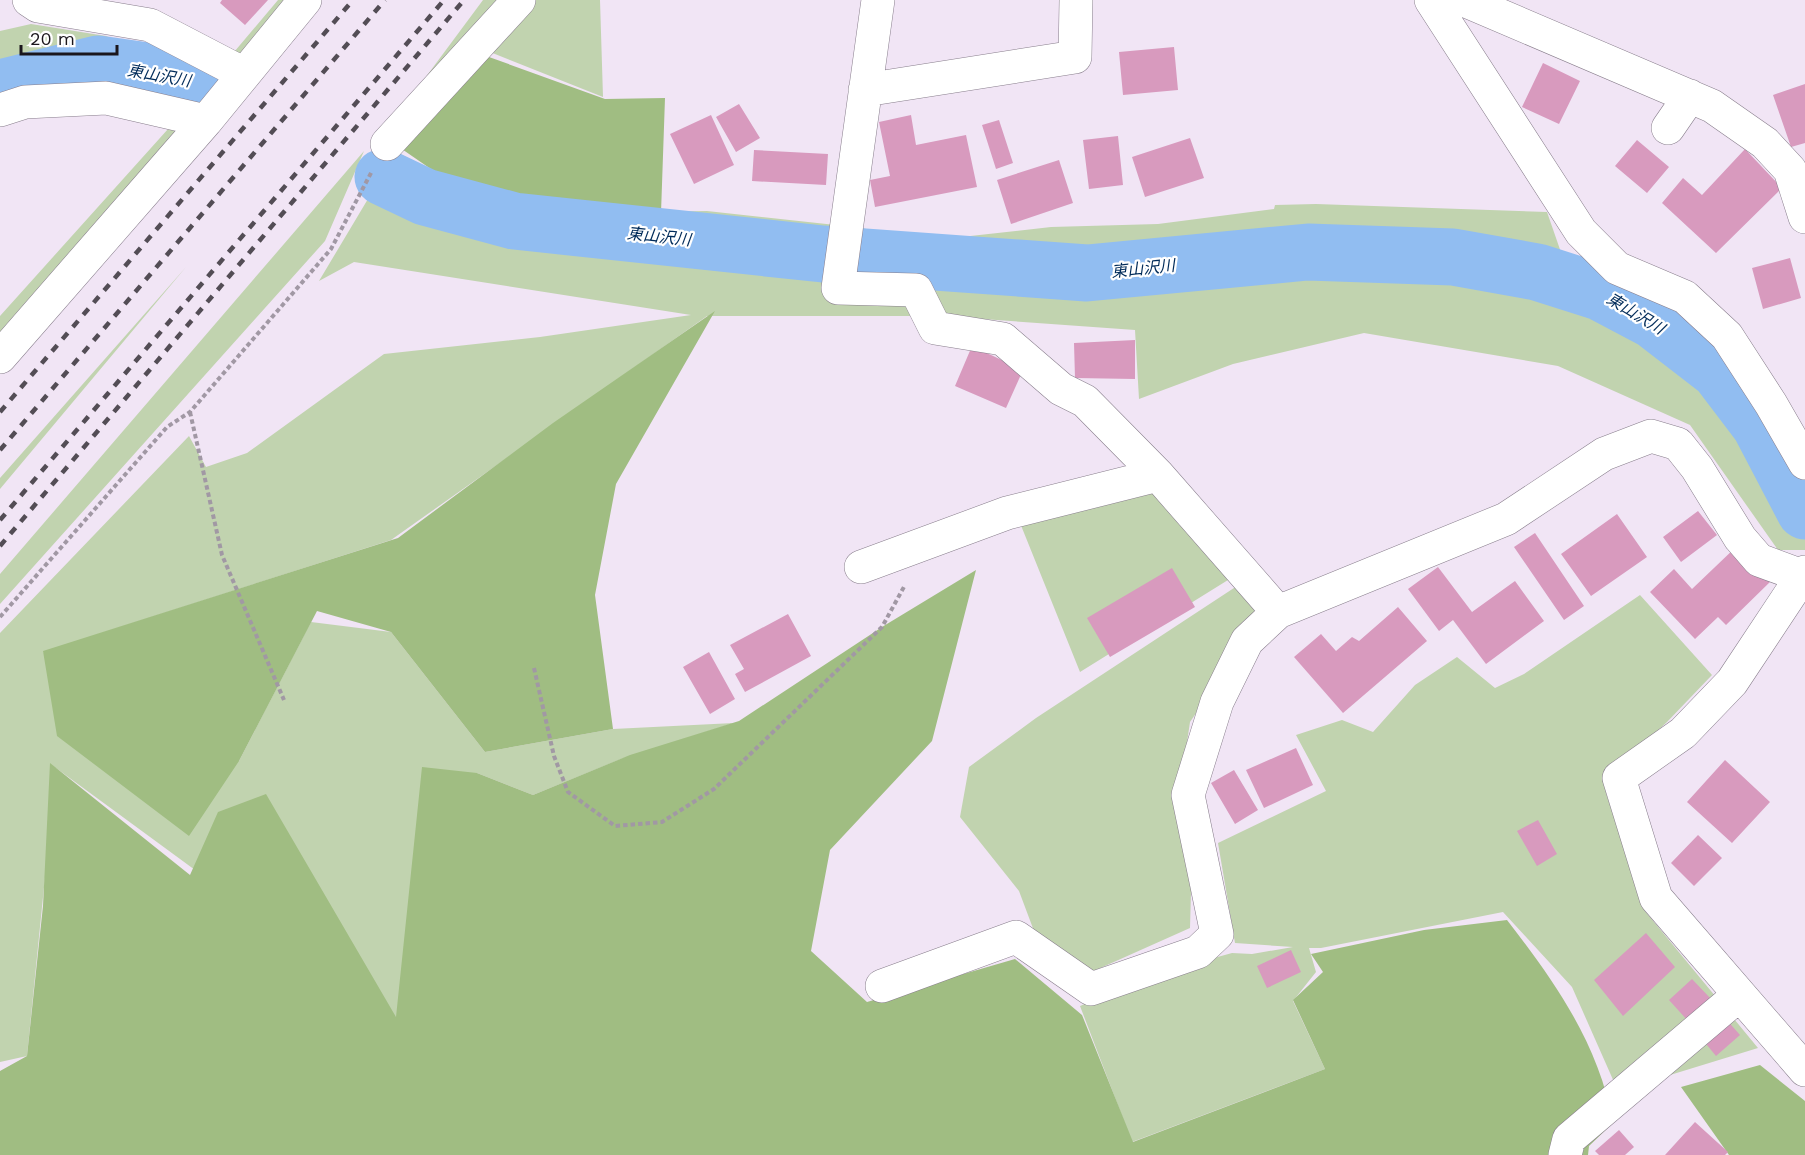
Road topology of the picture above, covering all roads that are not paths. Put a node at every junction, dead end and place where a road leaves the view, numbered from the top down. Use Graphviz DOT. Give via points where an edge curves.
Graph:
graph roads {
  1 [pos="29,0"];
  2 [pos="305,0"];
  3 [pos="519,0"];
  4 [pos="878,0"];
  5 [pos="1076,0"];
  6 [pos="1431,0"];
  7 [pos="1464,0"];
  8 [pos="244,74"];
  9 [pos="865,90"];
  10 [pos="1690,96"];
  11 [pos="0,110"];
  12 [pos="206,120"];
  13 [pos="1668,128"];
  14 [pos="387,144"];
  15 [pos="1795,161"];
  16 [pos="1805,217"];
  17 [pos="0,357"];
  18 [pos="1805,463"];
  19 [pos="1158,475"];
  20 [pos="861,567"];
  21 [pos="1804,575"];
  22 [pos="1278,612"];
  23 [pos="882,986"];
  24 [pos="1739,995"];
  25 [pos="1805,1070"];
  26 [pos="1565,1155"];
  1 -- 8 [label="street" via="38,6 150,25"];
  2 -- 8 [label="street"];
  3 -- 14 [label="street"];
  4 -- 9 [label="street"];
  5 -- 9 [label="street" via="1075,57"];
  6 -- 18 [label="street" via="1581,232 1617,268 1685,297 1727,336"];
  7 -- 10 [label="street"];
  8 -- 12 [label="street"];
  9 -- 19 [label="street" via="838,288 916,290 935,328 1003,339 1061,389 1085,401"];
  10 -- 13 [label="street"];
  10 -- 15 [label="street" via="1713,106"];
  11 -- 12 [label="street" via="25,102 106,98"];
  12 -- 17 [label="street"];
  15 -- 16 [label="street" via="1790,170"];
  19 -- 20 [label="street" via="1007,513"];
  19 -- 22 [label="street"];
  21 -- 22 [label="street" via="1759,560 1678,444 1651,436 1604,454 1506,519"];
  21 -- 24 [label="street" via="1732,682 1683,733 1619,778 1656,898"];
  22 -- 23 [label="street" via="1247,641 1217,702 1188,795 1217,934 1198,952 1091,989 1016,937"];
  24 -- 25 [label="street"];
  24 -- 26 [label="street" via="1569,1139"];
}
